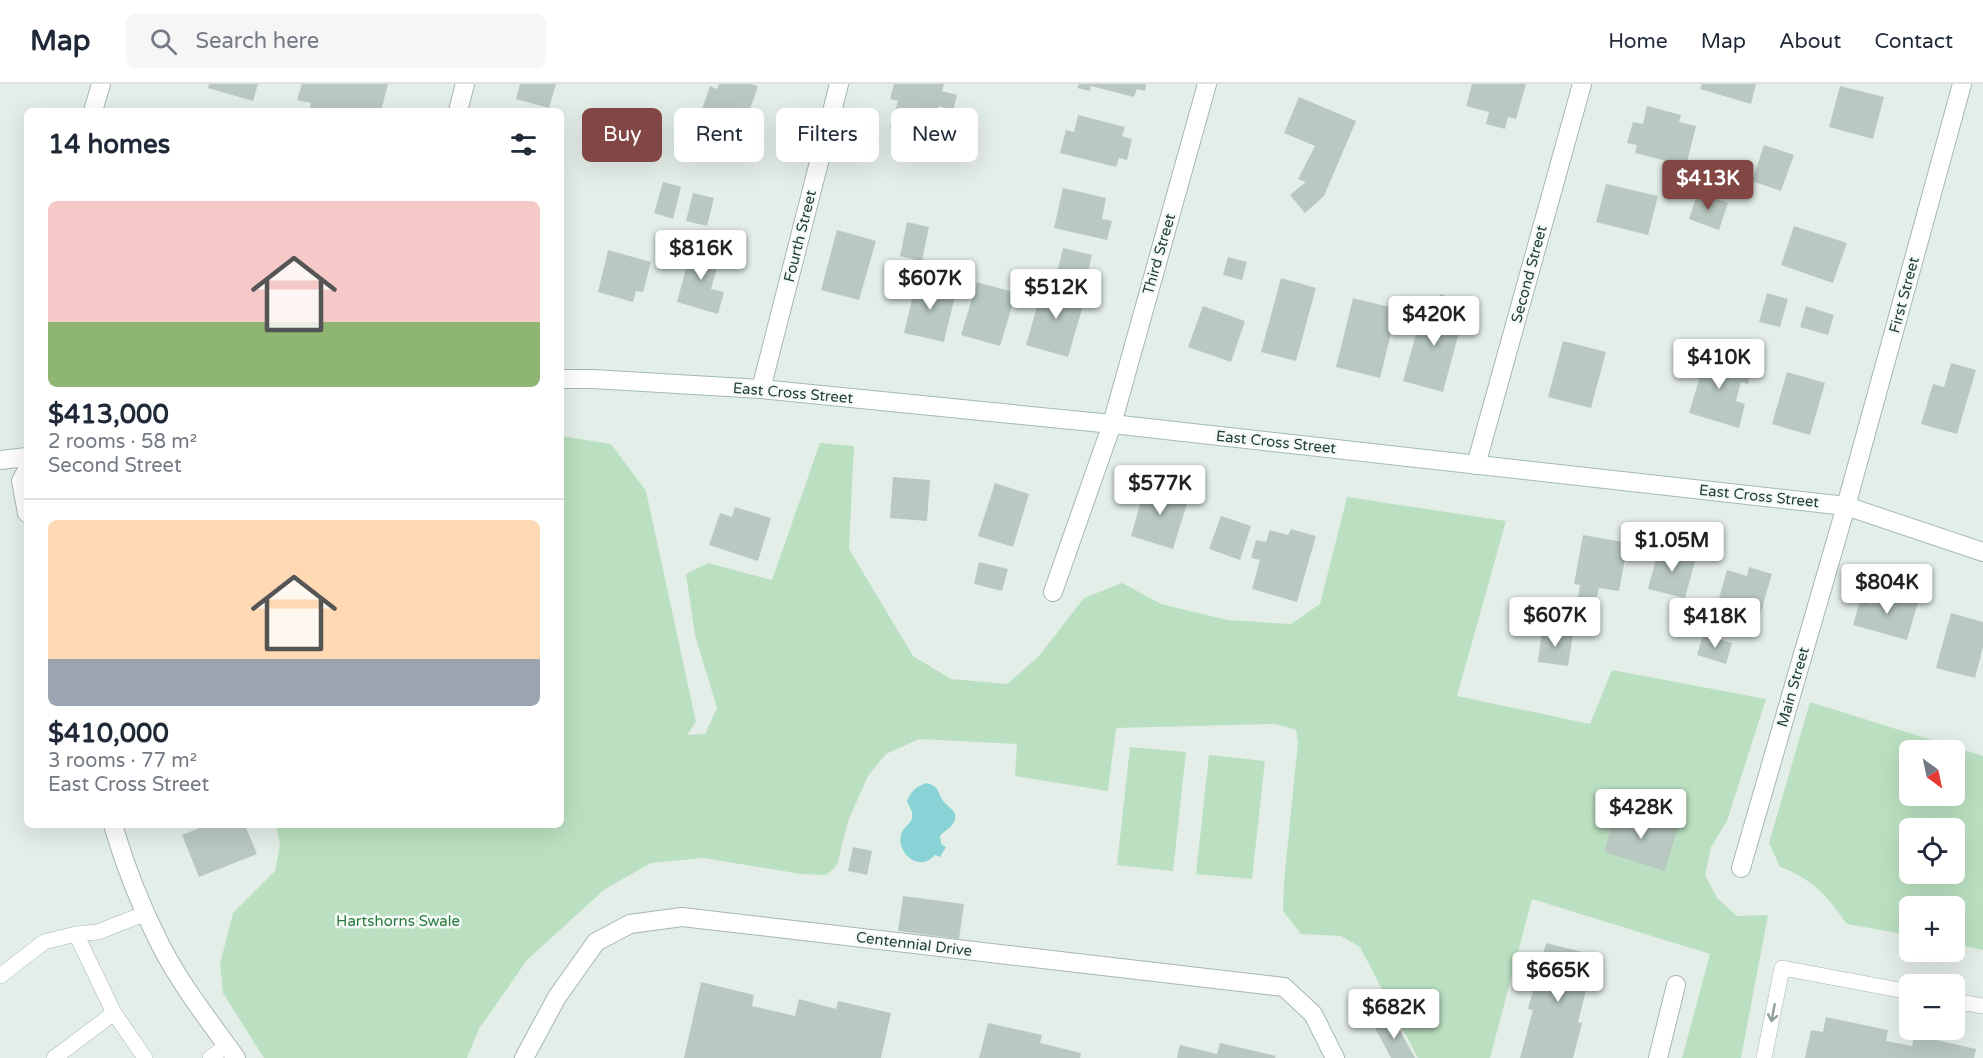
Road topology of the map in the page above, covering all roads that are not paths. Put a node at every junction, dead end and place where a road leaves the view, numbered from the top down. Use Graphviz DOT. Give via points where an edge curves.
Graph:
graph roads {
  1 [pos="465,84"];
  2 [pos="839,84"];
  3 [pos="1207,84"];
  4 [pos="1582,84"];
  5 [pos="1962,84"];
  6 [pos="100,87"];
  7 [pos="94,108"];
  8 [pos="459,108"];
  9 [pos="564,380"];
  10 [pos="761,389"];
  11 [pos="1112,424"];
  12 [pos="24,457"];
  13 [pos="0,460"];
  14 [pos="1476,465"];
  15 [pos="24,475"];
  16 [pos="24,496"];
  17 [pos="1845,506"];
  18 [pos="1983,552"];
  19 [pos="1053,592"];
  20 [pos="114,828"];
  21 [pos="1741,868"];
  22 [pos="146,913"];
  23 [pos="76,934"];
  24 [pos="0,976"];
  25 [pos="1676,985"];
  26 [pos="1899,990"];
  27 [pos="1965,1002"];
  28 [pos="1983,1006"];
  29 [pos="114,1013"];
  30 [pos="231,1052"];
  31 [pos="54,1058"];
  32 [pos="145,1058"];
  33 [pos="210,1058"];
  34 [pos="524,1058"];
  35 [pos="1335,1058"];
  36 [pos="1658,1058"];
  37 [pos="1764,1058"];
  1 -- 8 [label="street"];
  2 -- 10 [label="street, Fourth Street"];
  3 -- 11 [label="street, Third Street"];
  4 -- 14 [label="street, Second Street"];
  5 -- 17 [label="street, First Street"];
  6 -- 7 [label="street"];
  9 -- 10 [label="street, East Cross Street"];
  10 -- 11 [label="street, East Cross Street"];
  11 -- 14 [label="street, East Cross Street"];
  11 -- 19 [label="street, Third Street"];
  12 -- 13 [label="street"];
  14 -- 17 [label="street, East Cross Street"];
  15 -- 16 [label="street"];
  17 -- 18 [label="street, East Cross Street"];
  17 -- 21 [label="street, Main Street"];
  20 -- 22 [label="street"];
  22 -- 23 [label="lane" via="98,932"];
  22 -- 30 [label="street" via="162,947"];
  23 -- 24 [label="lane" via="44,942"];
  23 -- 29 [label="lane"];
  25 -- 36 [label="street"];
  26 -- 37 [label="lane, one-way" via="1782,968"];
  27 -- 28 [label="lane"];
  29 -- 31 [label="lane"];
  29 -- 32 [label="lane"];
  30 -- 33 [label="lane"];
  34 -- 35 [label="street, Centennial Drive" via="557,997 597,942 630,924 682,917 1284,987 1313,1014"];
}
